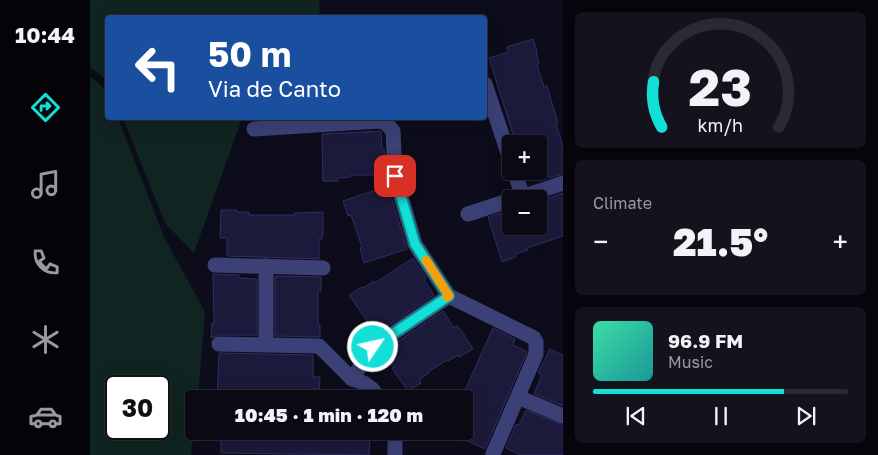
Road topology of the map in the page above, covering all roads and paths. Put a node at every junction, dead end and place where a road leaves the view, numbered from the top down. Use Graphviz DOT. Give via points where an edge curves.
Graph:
graph roads {
  1 [pos="487,90"];
  2 [pos="254,129"];
  3 [pos="502,135"];
  4 [pos="563,183"];
  5 [pos="541,190"];
  6 [pos="502,203"];
  7 [pos="468,214"];
  8 [pos="215,266"];
  9 [pos="266,266"];
  10 [pos="323,268"];
  11 [pos="449,296"];
  12 [pos="219,344"];
  13 [pos="266,345"];
  14 [pos="352,379"];
  15 [pos="373,390"];
  16 [pos="518,397"];
  17 [pos="563,416"];
  18 [pos="395,440"];
  19 [pos="493,454"];
  20 [pos="395,455"];
  1 -- 3 [label="street"];
  2 -- 11 [label="street" via="386,123 393,131 395,176 415,244"];
  4 -- 5 [label="street"];
  6 -- 7 [label="street"];
  8 -- 9 [label="street"];
  9 -- 10 [label="street"];
  9 -- 13 [label="street"];
  11 -- 14 [label="street" via="373,347"];
  11 -- 16 [label="street" via="534,338 536,354"];
  12 -- 13 [label="street"];
  13 -- 14 [label="street" via="319,346"];
  14 -- 15 [label="street"];
  16 -- 17 [label="street"];
  16 -- 19 [label="street"];
  18 -- 20 [label="street"];
}
